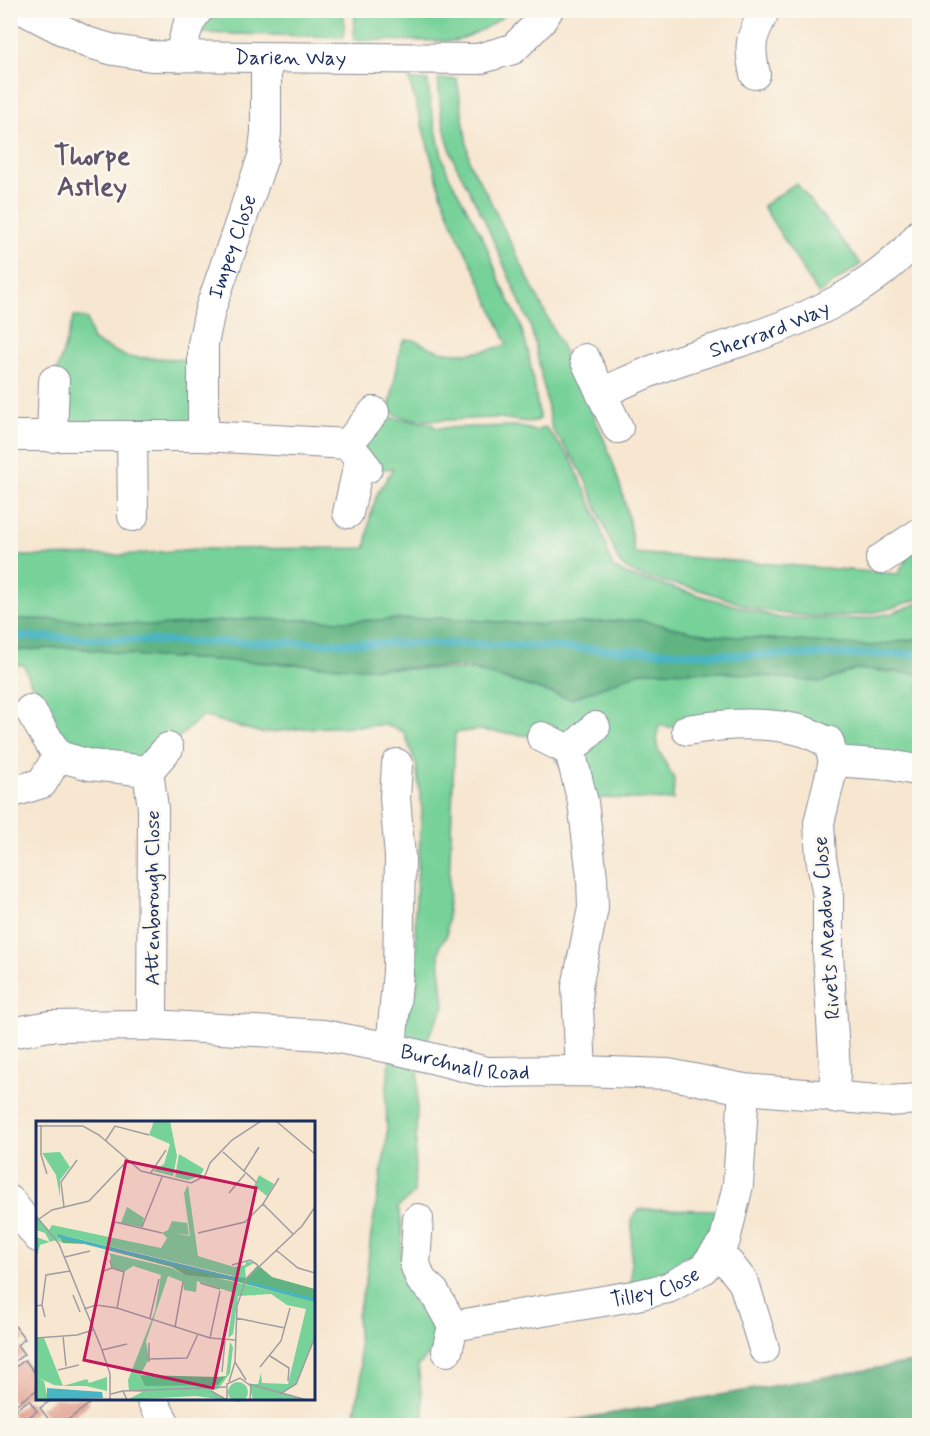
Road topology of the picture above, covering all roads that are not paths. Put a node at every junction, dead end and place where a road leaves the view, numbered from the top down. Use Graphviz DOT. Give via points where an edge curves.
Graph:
graph roads {
  1 [pos="24,10"];
  2 [pos="198,10"];
  3 [pos="548,10"];
  4 [pos="765,10"];
  5 [pos="180,57"];
  6 [pos="266,58"];
  7 [pos="755,74"];
  8 [pos="920,234"];
  9 [pos="585,359"];
  10 [pos="54,381"];
  11 [pos="602,393"];
  12 [pos="374,412"];
  13 [pos="618,428"];
  14 [pos="10,436"];
  15 [pos="52,436"];
  16 [pos="132,436"];
  17 [pos="203,436"];
  18 [pos="359,457"];
  19 [pos="348,513"];
  20 [pos="133,516"];
  21 [pos="920,533"];
  22 [pos="881,559"];
  23 [pos="30,710"];
  24 [pos="595,727"];
  25 [pos="687,730"];
  26 [pos="542,737"];
  27 [pos="829,746"];
  28 [pos="168,748"];
  29 [pos="570,751"];
  30 [pos="58,756"];
  31 [pos="397,764"];
  32 [pos="911,769"];
  33 [pos="148,771"];
  34 [pos="10,793"];
  35 [pos="152,1024"];
  36 [pos="10,1033"];
  37 [pos="391,1048"];
  38 [pos="580,1071"];
  39 [pos="744,1089"];
  40 [pos="834,1098"];
  41 [pos="920,1099"];
  42 [pos="13,1210"];
  43 [pos="418,1219"];
  44 [pos="36,1235"];
  45 [pos="716,1254"];
  46 [pos="764,1349"];
  47 [pos="152,1400"];
  48 [pos="166,1425"];
  1 -- 5 [label="street, Darien Way" via="86,42 114,51"];
  2 -- 5 [label="street" via="185,32"];
  3 -- 6 [label="street, Darien Way" via="513,49 478,59"];
  4 -- 7 [label="street" via="752,35"];
  5 -- 6 [label="street, Darien Way"];
  6 -- 17 [label="street, Impey Close" via="263,157 213,300 203,344"];
  8 -- 11 [label="street, Sherrard Way" via="872,278 837,301 789,324 665,365"];
  9 -- 11 [label="street"];
  10 -- 15 [label="street"];
  11 -- 13 [label="street"];
  12 -- 18 [label="street"];
  14 -- 15 [label="street"];
  15 -- 16 [label="street"];
  16 -- 17 [label="street"];
  16 -- 20 [label="street"];
  17 -- 18 [label="street"];
  18 -- 19 [label="street"];
  21 -- 22 [label="street"];
  23 -- 30 [label="street"];
  24 -- 29 [label="street"];
  25 -- 27 [label="street" via="713,726 784,728 804,731"];
  26 -- 29 [label="street"];
  27 -- 32 [label="street" via="869,764"];
  27 -- 40 [label="street, Rivets Meadow Close" via="819,823 828,896"];
  28 -- 33 [label="street"];
  29 -- 38 [label="street" via="583,802 593,908 577,987"];
  30 -- 33 [label="street" via="90,765"];
  30 -- 34 [label="street" via="42,783"];
  31 -- 37 [label="street" via="398,972"];
  33 -- 35 [label="street, Attenborough Close" via="153,808"];
  35 -- 36 [label="street, Burchnall Road" via="50,1026"];
  35 -- 37 [label="street, Burchnall Road" via="323,1035"];
  37 -- 38 [label="street, Burchnall Road" via="488,1071"];
  38 -- 39 [label="street, Burchnall Road" via="668,1074"];
  39 -- 40 [label="street, Burchnall Road"];
  39 -- 45 [label="street, Tilley Close" via="738,1185 725,1240"];
  40 -- 41 [label="street, Burchnall Road"];
  42 -- 44 [label="street"];
  43 -- 45 [label="street, Tilley Close" via="415,1264 422,1280 434,1292 450,1338 668,1288 703,1269"];
  45 -- 46 [label="street" via="744,1283"];
  47 -- 48 [label="street"];
}
